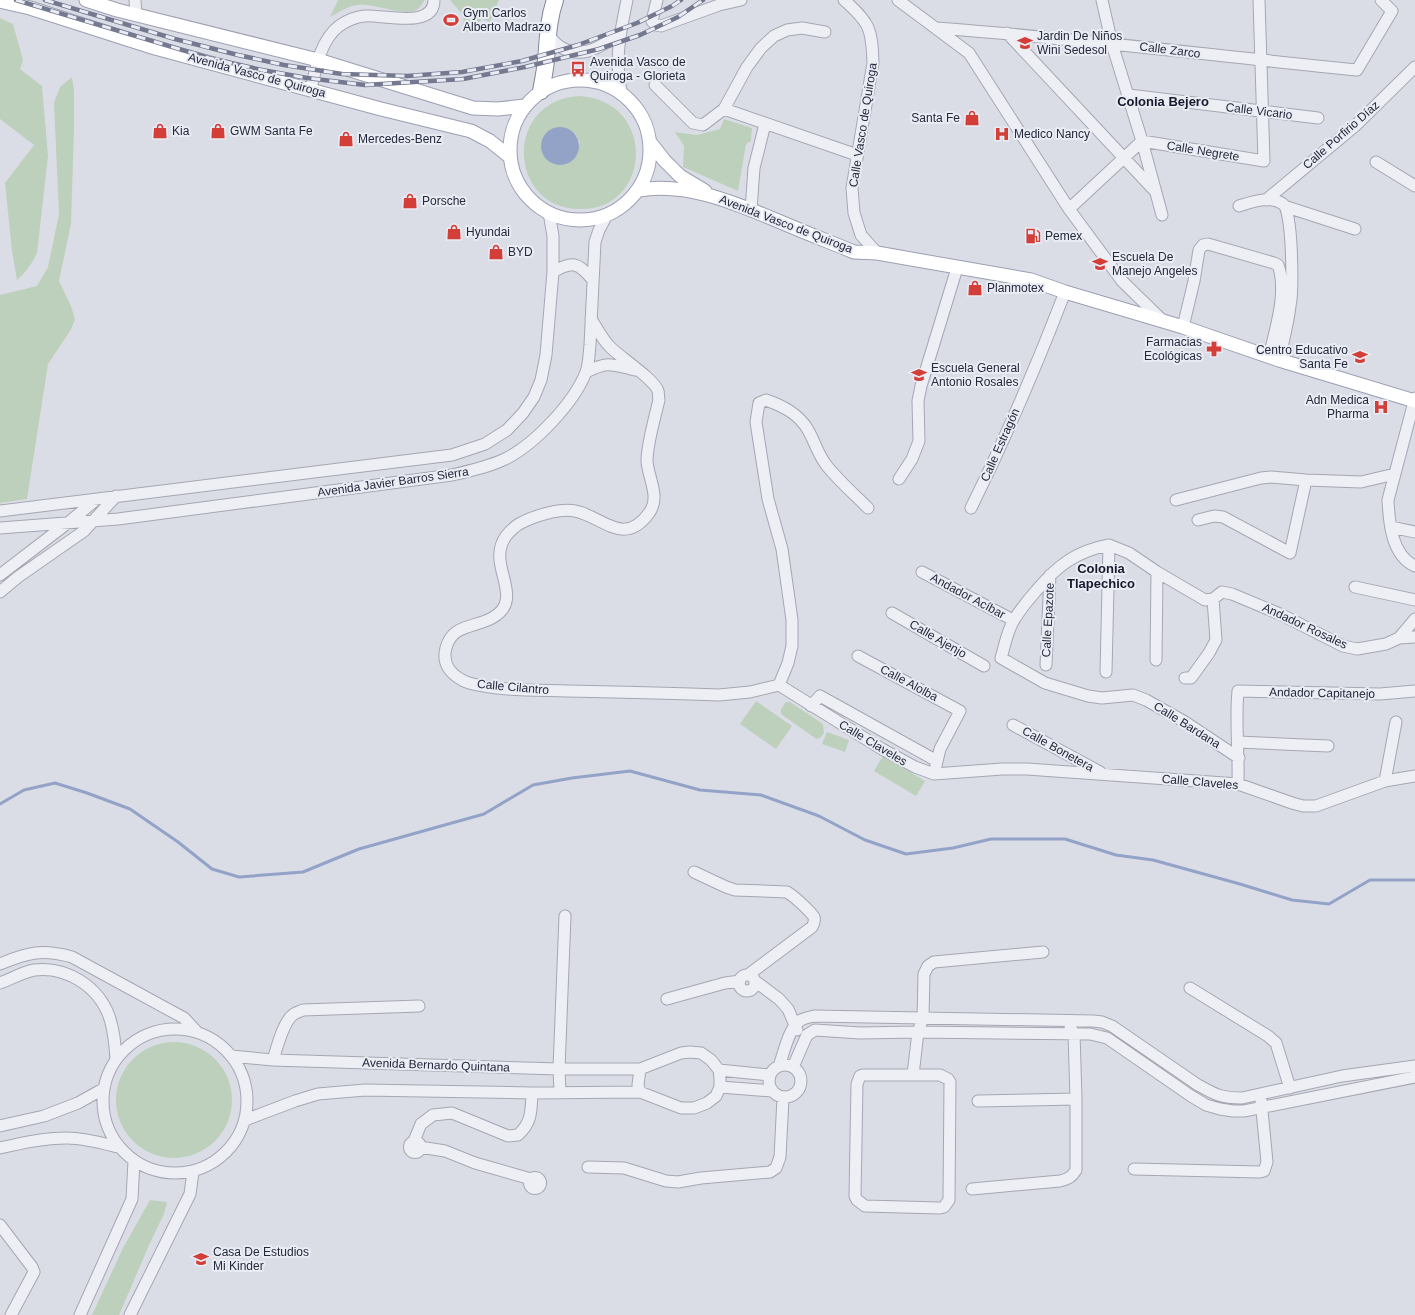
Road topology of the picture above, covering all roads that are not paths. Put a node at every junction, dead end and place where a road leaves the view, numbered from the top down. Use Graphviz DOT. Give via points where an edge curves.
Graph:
graph roads {
  1 [pos="86,0"];
  2 [pos="135,0"];
  3 [pos="434,0"];
  4 [pos="555,0"];
  5 [pos="627,0"];
  6 [pos="658,0"];
  7 [pos="741,0"];
  8 [pos="844,0"];
  9 [pos="898,0"];
  10 [pos="1102,0"];
  11 [pos="1259,0"];
  12 [pos="1381,0"];
  13 [pos="0,1"];
  14 [pos="136,15"];
  15 [pos="936,28"];
  16 [pos="825,32"];
  17 [pos="1007,33"];
  18 [pos="547,34"];
  19 [pos="620,34"];
  20 [pos="1112,44"];
  21 [pos="318,60"];
  22 [pos="1262,61"];
  23 [pos="1415,67"];
  24 [pos="655,85"];
  25 [pos="311,89"];
  26 [pos="541,91"];
  27 [pos="622,94"];
  28 [pos="1129,95"];
  29 [pos="525,106"];
  30 [pos="724,109"];
  31 [pos="1262,111"];
  32 [pos="1318,118"];
  33 [pos="765,124"];
  34 [pos="1142,141"];
  35 [pos="650,142"];
  36 [pos="857,155"];
  37 [pos="510,157"];
  38 [pos="1124,157"];
  39 [pos="1376,162"];
  40 [pos="1415,186"];
  41 [pos="639,190"];
  42 [pos="1155,191"];
  43 [pos="711,195"];
  44 [pos="1266,200"];
  45 [pos="1239,206"];
  46 [pos="1287,207"];
  47 [pos="1069,209"];
  48 [pos="751,210"];
  49 [pos="549,214"];
  50 [pos="607,215"];
  51 [pos="1162,215"];
  52 [pos="1355,229"];
  53 [pos="877,254"];
  54 [pos="957,268"];
  55 [pos="553,272"];
  56 [pos="592,279"];
  57 [pos="1065,292"];
  58 [pos="591,318"];
  59 [pos="1163,321"];
  60 [pos="1183,327"];
  61 [pos="1274,358"];
  62 [pos="637,371"];
  63 [pos="586,372"];
  64 [pos="1415,400"];
  65 [pos="1395,474"];
  66 [pos="899,479"];
  67 [pos="1306,480"];
  68 [pos="116,496"];
  69 [pos="97,499"];
  70 [pos="1176,500"];
  71 [pos="868,508"];
  72 [pos="971,508"];
  73 [pos="0,510"];
  74 [pos="1198,520"];
  75 [pos="94,521"];
  76 [pos="69,522"];
  77 [pos="0,528"];
  78 [pos="1391,528"];
  79 [pos="1415,532"];
  80 [pos="1109,545"];
  81 [pos="1412,565"];
  82 [pos="922,572"];
  83 [pos="1157,572"];
  84 [pos="1050,574"];
  85 [pos="0,575"];
  86 [pos="1355,587"];
  87 [pos="0,592"];
  88 [pos="1213,599"];
  89 [pos="1415,600"];
  90 [pos="892,613"];
  91 [pos="1415,619"];
  92 [pos="1013,620"];
  93 [pos="1415,637"];
  94 [pos="1399,638"];
  95 [pos="858,656"];
  96 [pos="1156,660"];
  97 [pos="1046,665"];
  98 [pos="984,666"];
  99 [pos="1106,672"];
  100 [pos="1185,678"];
  101 [pos="779,685"];
  102 [pos="1415,691"];
  103 [pos="1133,695"];
  104 [pos="811,706"];
  105 [pos="1396,722"];
  106 [pos="1013,725"];
  107 [pos="1238,742"];
  108 [pos="1328,746"];
  109 [pos="1239,758"];
  110 [pos="937,762"];
  111 [pos="934,774"];
  112 [pos="1102,774"];
  113 [pos="1415,776"];
  114 [pos="1385,781"];
  115 [pos="1238,784"];
  116 [pos="694,872"];
  117 [pos="565,916"];
  118 [pos="1043,952"];
  119 [pos="0,964"];
  120 [pos="748,979"];
  121 [pos="0,983"];
  122 [pos="1190,988"];
  123 [pos="667,999"];
  124 [pos="419,1006"];
  125 [pos="923,1018"];
  126 [pos="1066,1021"];
  127 [pos="795,1025"];
  128 [pos="197,1032"];
  129 [pos="918,1032"];
  130 [pos="1074,1033"];
  131 [pos="803,1041"];
  132 [pos="231,1056"];
  133 [pos="116,1059"];
  134 [pos="273,1060"];
  135 [pos="779,1066"];
  136 [pos="1415,1066"];
  137 [pos="793,1067"];
  138 [pos="559,1069"];
  139 [pos="640,1069"];
  140 [pos="719,1070"];
  141 [pos="770,1075"];
  142 [pos="913,1075"];
  143 [pos="1342,1076"];
  144 [pos="1415,1077"];
  145 [pos="1324,1080"];
  146 [pos="720,1087"];
  147 [pos="1290,1088"];
  148 [pos="103,1089"];
  149 [pos="1344,1090"];
  150 [pos="772,1091"];
  151 [pos="560,1092"];
  152 [pos="640,1092"];
  153 [pos="532,1093"];
  154 [pos="1260,1094"];
  155 [pos="1324,1095"];
  156 [pos="783,1098"];
  157 [pos="1076,1099"];
  158 [pos="978,1101"];
  159 [pos="1261,1106"];
  160 [pos="245,1120"];
  161 [pos="0,1126"];
  162 [pos="118,1147"];
  163 [pos="0,1148"];
  164 [pos="134,1162"];
  165 [pos="588,1168"];
  166 [pos="1134,1169"];
  167 [pos="193,1172"];
  168 [pos="531,1179"];
  169 [pos="972,1188"];
  170 [pos="0,1225"];
  171 [pos="11,1315"];
  172 [pos="80,1315"];
  173 [pos="130,1315"];
  1 -- 14 [label="main road"];
  2 -- 14 [label="street"];
  3 -- 21 [label="street" via="430,11 422,17 353,18 339,26 327,40"];
  4 -- 18 [label="highway"];
  5 -- 19 [label="street"];
  6 -- 7 [label="street" via="652,21 661,26 719,5"];
  8 -- 36 [label="street, Calle Vasco de Quiroga" via="869,26 872,42 873,63"];
  9 -- 15 [label="street"];
  10 -- 20 [label="street"];
  11 -- 22 [label="street"];
  12 -- 22 [label="street, Calle Zarco" via="1392,11 1357,70"];
  13 -- 25 [label="main road, Avenida Vasco de Quiroga" via="30,8 155,48"];
  14 -- 21 [label="main road"];
  15 -- 17 [label="street, Calle Zarco"];
  15 -- 47 [label="street" via="968,53"];
  16 -- 30 [label="street" via="802,28 787,30 774,36 747,67"];
  17 -- 20 [label="street, Calle Zarco"];
  17 -- 38 [label="street"];
  18 -- 19 [label="street" via="559,46 578,53 589,51"];
  18 -- 26 [label="highway"];
  19 -- 27 [label="street" via="617,60"];
  20 -- 22 [label="street, Calle Zarco"];
  20 -- 28 [label="street"];
  21 -- 25 [label="street"];
  21 -- 29 [label="main road" via="473,108"];
  22 -- 31 [label="street"];
  23 -- 44 [label="street, Calle Porfirio Díaz" via="1355,126"];
  24 -- 30 [label="street" via="693,123 703,125"];
  25 -- 37 [label="main road, Avenida Vasco de Quiroga" via="471,131 490,141"];
  26 -- 27 [label="main road" via="560,83 582,80 603,84"];
  26 -- 29 [label="main road"];
  27 -- 35 [label="main road" via="641,115"];
  28 -- 31 [label="street, Calle Vicario"];
  28 -- 34 [label="street"];
  29 -- 37 [label="main road" via="512,130"];
  30 -- 33 [label="street"];
  31 -- 32 [label="street, Calle Vicario"];
  31 -- 34 [label="street, Calle Negrete" via="1264,161"];
  33 -- 36 [label="street"];
  33 -- 48 [label="street" via="754,168"];
  34 -- 38 [label="street"];
  34 -- 42 [label="street"];
  35 -- 41 [label="main road" via="648,167"];
  35 -- 43 [label="main road, Avenida Vasco de Quiroga" via="680,176"];
  36 -- 53 [label="street, Calle Vasco de Quiroga" via="852,188 854,213 860,235"];
  37 -- 49 [label="main road" via="514,175 522,190 534,204"];
  38 -- 42 [label="street"];
  38 -- 47 [label="street"];
  39 -- 40 [label="street"];
  41 -- 43 [label="main road, Avenida Vasco de Quiroga" via="656,187 675,188"];
  41 -- 50 [label="main road" via="625,205"];
  42 -- 51 [label="street"];
  43 -- 48 [label="main road, Avenida Vasco de Quiroga"];
  44 -- 45 [label="street, Calle Porfirio Díaz"];
  44 -- 46 [label="street, Calle Porfirio Díaz" via="1276,200"];
  46 -- 52 [label="street, Calle Porfirio Díaz"];
  46 -- 61 [label="street" via="1291,240 1291,305"];
  47 -- 59 [label="street" via="1122,281"];
  48 -- 53 [label="main road, Avenida Vasco de Quiroga" via="854,252"];
  49 -- 50 [label="main road" via="578,221"];
  49 -- 55 [label="street, Avenida Javier Barros Sierra" via="553,236"];
  50 -- 56 [label="street, Avenida Javier Barros Sierra" via="594,242"];
  53 -- 54 [label="main road, Avenida Vasco de Quiroga"];
  54 -- 57 [label="main road, Avenida Vasco de Quiroga" via="1020,278"];
  54 -- 66 [label="street" via="920,386 919,441 912,460"];
  55 -- 56 [label="street" via="563,266 578,265"];
  55 -- 68 [label="street, Avenida Javier Barros Sierra" via="546,355 541,380 523,413 506,430 484,444 452,455"];
  56 -- 58 [label="street, Avenida Javier Barros Sierra"];
  57 -- 59 [label="main road, Avenida Vasco de Quiroga"];
  57 -- 72 [label="street, Calle Estragón"];
  58 -- 62 [label="street, Calle Cilantro" via="609,346"];
  58 -- 63 [label="street, Avenida Javier Barros Sierra"];
  59 -- 60 [label="main road, Avenida Vasco de Quiroga"];
  60 -- 61 [label="main road, Avenida Vasco de Quiroga"];
  60 -- 61 [label="street" via="1199,250 1203,245 1208,244 1274,263 1280,270 1281,290"];
  61 -- 64 [label="main road, Avenida Vasco de Quiroga"];
  62 -- 63 [label="street, Calle Cilantro" via="609,364"];
  62 -- 101 [label="street, Calle Cilantro" via="654,384 658,391 647,460 654,494 654,504 650,513 633,527 622,529 608,526 576,511 563,509 520,523 511,529 500,547 508,596 505,604 501,612 492,618 453,634 445,651 449,669 468,683 524,689 719,695 750,692"];
  63 -- 75 [label="street, Avenida Javier Barros Sierra" via="552,423 506,459 480,469 452,475"];
  64 -- 65 [label="street"];
  65 -- 67 [label="street" via="1361,482"];
  65 -- 78 [label="street" via="1388,500"];
  67 -- 70 [label="street" via="1271,476"];
  67 -- 74 [label="street" via="1290,553 1223,516"];
  68 -- 69 [label="street, Avenida Javier Barros Sierra"];
  68 -- 75 [label="street"];
  69 -- 73 [label="street, Avenida Javier Barros Sierra"];
  69 -- 76 [label="street"];
  71 -- 101 [label="street" via="826,465 802,420 773,402 766,400 759,403 756,422 768,499 782,549 792,620 792,646"];
  75 -- 76 [label="street, Avenida Javier Barros Sierra"];
  75 -- 87 [label="street"];
  76 -- 77 [label="street, Avenida Javier Barros Sierra"];
  76 -- 85 [label="street"];
  78 -- 79 [label="street"];
  78 -- 81 [label="street" via="1400,553"];
  80 -- 83 [label="street" via="1129,553"];
  80 -- 84 [label="street, Calle Epazote" via="1083,552"];
  80 -- 99 [label="street"];
  82 -- 92 [label="street, Andador Acíbar"];
  83 -- 88 [label="street" via="1205,600"];
  83 -- 96 [label="street"];
  84 -- 92 [label="street, Calle Epazote"];
  84 -- 97 [label="street, Calle Epazote"];
  86 -- 89 [label="street"];
  88 -- 94 [label="street, Andador Rosales" via="1222,592 1232,594 1280,614 1343,646 1357,649 1386,644"];
  88 -- 100 [label="street" via="1216,640 1191,678"];
  90 -- 98 [label="street, Calle Ajenjo"];
  91 -- 94 [label="street, Andador Rosales"];
  92 -- 103 [label="street, Calle Epazote" via="1002,658 1045,683 1088,696 1102,698"];
  93 -- 94 [label="street"];
  95 -- 110 [label="street, Calle Alolba" via="960,711 940,749"];
  101 -- 104 [label="street, Calle Claveles"];
  102 -- 107 [label="street, Andador Capitanejo" via="1380,694 1238,691"];
  103 -- 109 [label="street, Calle Bardana" via="1185,722"];
  104 -- 110 [label="street" via="820,696"];
  104 -- 111 [label="street, Calle Claveles" via="908,764"];
  105 -- 114 [label="street"];
  106 -- 112 [label="street, Calle Bonetera"];
  107 -- 108 [label="street"];
  107 -- 109 [label="street"];
  109 -- 115 [label="street"];
  110 -- 111 [label="street"];
  111 -- 112 [label="street, Calle Claveles" via="1002,769"];
  112 -- 115 [label="street, Calle Claveles"];
  113 -- 114 [label="street, Calle Claveles"];
  114 -- 115 [label="street, Calle Claveles" via="1316,806 1292,803"];
  116 -- 120 [label="street" via="735,890 787,892 814,918 812,927"];
  117 -- 138 [label="street"];
  118 -- 125 [label="street" via="934,962 928,966 924,974"];
  119 -- 128 [label="street" via="38,952 72,957 184,1018"];
  120 -- 123 [label="street"];
  120 -- 127 [label="street" via="779,999 788,1009"];
  121 -- 133 [label="street" via="32,970 44,969 72,976 88,986 101,1001 109,1016 114,1031"];
  122 -- 147 [label="street" via="1276,1043"];
  124 -- 134 [label="street" via="303,1010 294,1013 286,1025"];
  125 -- 126 [label="street"];
  125 -- 127 [label="street" via="814,1016"];
  125 -- 129 [label="street"];
  126 -- 130 [label="street"];
  126 -- 154 [label="street" via="1093,1021 1112,1026 1213,1094 1225,1098 1242,1098"];
  127 -- 131 [label="street"];
  127 -- 135 [label="street"];
  128 -- 132 [label="street" via="216,1041"];
  128 -- 133 [label="street" via="176,1029 156,1031 137,1039"];
  129 -- 130 [label="street"];
  129 -- 131 [label="street" via="860,1033 815,1030 807,1034"];
  129 -- 142 [label="street"];
  130 -- 157 [label="street"];
  130 -- 159 [label="street" via="1106,1038 1206,1105 1233,1111"];
  131 -- 137 [label="street"];
  132 -- 134 [label="street, Avenida Bernardo Quintana"];
  132 -- 160 [label="street" via="242,1073 247,1093"];
  133 -- 148 [label="street" via="109,1069"];
  134 -- 138 [label="street, Avenida Bernardo Quintana"];
  135 -- 137 [label="street"];
  135 -- 141 [label="street"];
  136 -- 143 [label="street"];
  137 -- 156 [label="street" via="801,1077 800,1090 795,1095"];
  138 -- 139 [label="street, Avenida Bernardo Quintana"];
  138 -- 151 [label="street"];
  139 -- 140 [label="street, Avenida Bernardo Quintana" via="690,1052 701,1054 711,1060"];
  139 -- 152 [label="street"];
  140 -- 141 [label="street"];
  140 -- 146 [label="street"];
  141 -- 150 [label="street"];
  142 -- 142 [label="street" via="863,1075 858,1080 855,1196 865,1206 940,1208 949,1200 950,1082 940,1075"];
  143 -- 145 [label="street"];
  143 -- 149 [label="street"];
  144 -- 149 [label="street"];
  145 -- 147 [label="street"];
  145 -- 155 [label="street"];
  146 -- 150 [label="street"];
  146 -- 152 [label="street, Avenida Bernardo Quintana" via="716,1096 694,1108 680,1108"];
  147 -- 154 [label="street"];
  148 -- 161 [label="street" via="78,1103 49,1114"];
  148 -- 162 [label="street" via="102,1110 107,1130"];
  149 -- 155 [label="street"];
  150 -- 156 [label="street"];
  151 -- 152 [label="street, Avenida Bernardo Quintana"];
  151 -- 153 [label="street, Avenida Bernardo Quintana"];
  153 -- 160 [label="street, Avenida Bernardo Quintana" via="365,1090 318,1094"];
  153 -- 168 [label="street" via="529,1120 518,1135 508,1136 452,1113 433,1115 422,1124 417,1144"];
  154 -- 159 [label="street"];
  155 -- 159 [label="street"];
  156 -- 165 [label="street" via="780,1158 776,1168 770,1172 678,1182 666,1181 624,1168"];
  157 -- 158 [label="street"];
  157 -- 169 [label="street" via="1076,1170 1073,1175 1060,1181"];
  159 -- 166 [label="street" via="1267,1162 1264,1170 1260,1172"];
  160 -- 167 [label="street" via="229,1151 212,1164"];
  162 -- 163 [label="street" via="68,1138 43,1139"];
  162 -- 164 [label="street"];
  164 -- 167 [label="street" via="152,1171 173,1174"];
  164 -- 172 [label="street" via="132,1199"];
  167 -- 173 [label="street" via="190,1194"];
  170 -- 171 [label="street" via="34,1272"];
}
